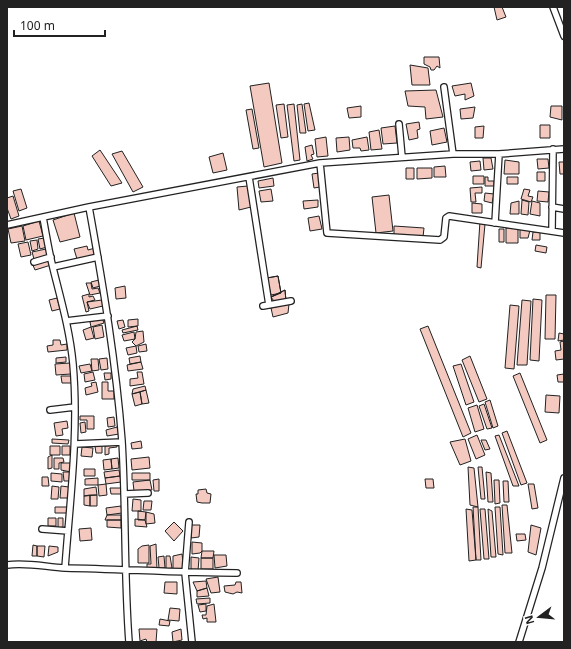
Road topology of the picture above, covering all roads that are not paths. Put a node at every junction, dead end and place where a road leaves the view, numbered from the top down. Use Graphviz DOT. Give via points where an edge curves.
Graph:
graph roads {
  1 [pos="553,7"];
  2 [pos="564,36"];
  3 [pos="444,87"];
  4 [pos="399,124"];
  5 [pos="553,149"];
  6 [pos="564,149"];
  7 [pos="453,154"];
  8 [pos="499,154"];
  9 [pos="402,158"];
  10 [pos="320,164"];
  11 [pos="249,177"];
  12 [pos="89,207"];
  13 [pos="552,207"];
  14 [pos="564,209"];
  15 [pos="43,217"];
  16 [pos="496,223"];
  17 [pos="7,225"];
  18 [pos="552,231"];
  19 [pos="564,233"];
  20 [pos="51,257"];
  21 [pos="98,257"];
  22 [pos="34,262"];
  23 [pos="53,267"];
  24 [pos="292,301"];
  25 [pos="108,316"];
  26 [pos="66,321"];
  27 [pos="76,406"];
  28 [pos="50,410"];
  29 [pos="122,442"];
  30 [pos="75,444"];
  31 [pos="564,478"];
  32 [pos="148,493"];
  33 [pos="124,494"];
  34 [pos="189,522"];
  35 [pos="42,529"];
  36 [pos="68,531"];
  37 [pos="7,565"];
  38 [pos="65,568"];
  39 [pos="126,569"];
  40 [pos="185,573"];
  41 [pos="237,573"];
  42 [pos="129,642"];
  43 [pos="192,642"];
  44 [pos="519,642"];
  1 -- 2 [label="street"];
  3 -- 7 [label="street"];
  4 -- 9 [label="street"];
  5 -- 6 [label="street"];
  5 -- 8 [label="street"];
  5 -- 13 [label="street"];
  7 -- 8 [label="street"];
  7 -- 9 [label="street"];
  8 -- 16 [label="street"];
  9 -- 10 [label="street"];
  10 -- 11 [label="street"];
  10 -- 16 [label="street" via="327,233 440,240 444,237 448,216"];
  11 -- 12 [label="street"];
  11 -- 24 [label="street" via="266,305"];
  12 -- 15 [label="street"];
  12 -- 21 [label="street"];
  13 -- 14 [label="street"];
  13 -- 18 [label="street"];
  15 -- 17 [label="street"];
  15 -- 20 [label="street"];
  16 -- 18 [label="street"];
  18 -- 19 [label="street"];
  20 -- 22 [label="street"];
  20 -- 23 [label="street"];
  21 -- 23 [label="street"];
  21 -- 25 [label="street"];
  23 -- 26 [label="street"];
  25 -- 26 [label="street"];
  25 -- 29 [label="street"];
  26 -- 27 [label="street" via="73,363"];
  27 -- 28 [label="street"];
  27 -- 30 [label="street"];
  29 -- 30 [label="street"];
  29 -- 33 [label="street"];
  30 -- 36 [label="street"];
  31 -- 44 [label="street" via="542,568"];
  32 -- 33 [label="street"];
  33 -- 39 [label="street"];
  34 -- 40 [label="street"];
  35 -- 36 [label="street"];
  36 -- 38 [label="street"];
  37 -- 38 [label="street"];
  38 -- 39 [label="street"];
  39 -- 40 [label="street"];
  39 -- 42 [label="street"];
  40 -- 41 [label="street"];
  40 -- 43 [label="street"];
}
